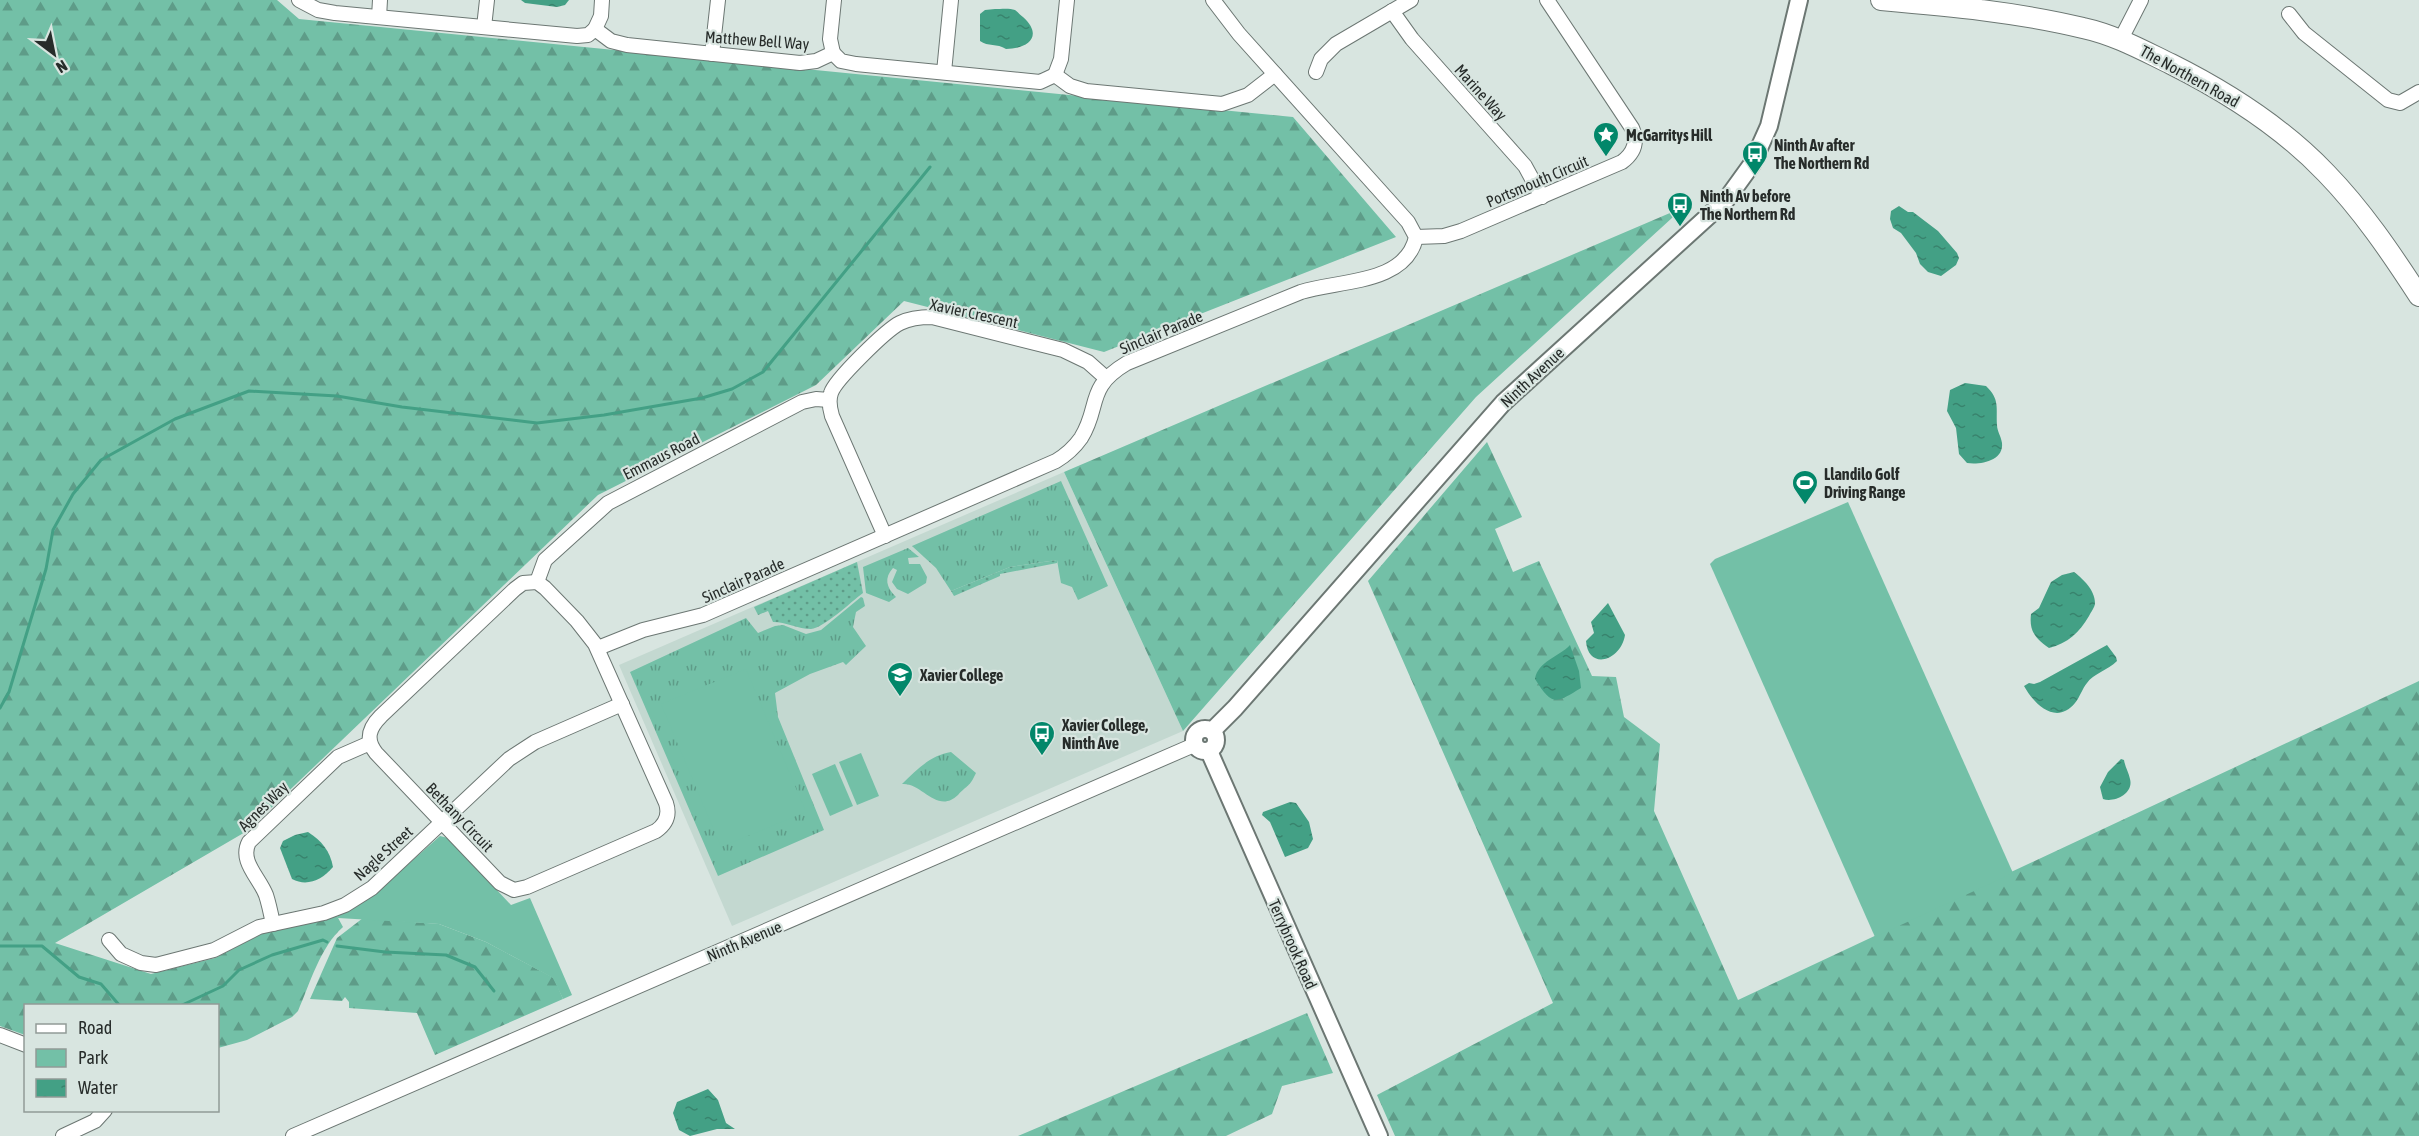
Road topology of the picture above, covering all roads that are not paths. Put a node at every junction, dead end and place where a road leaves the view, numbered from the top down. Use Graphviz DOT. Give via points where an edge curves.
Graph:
graph roads {
  1 [pos="299,0"];
  2 [pos="380,0"];
  3 [pos="487,0"];
  4 [pos="603,0"];
  5 [pos="718,0"];
  6 [pos="834,0"];
  7 [pos="951,0"];
  8 [pos="1067,0"];
  9 [pos="1213,0"];
  10 [pos="1411,0"];
  11 [pos="1547,0"];
  12 [pos="1799,0"];
  13 [pos="1881,0"];
  14 [pos="2141,0"];
  15 [pos="1392,11"];
  16 [pos="2289,14"];
  17 [pos="379,17"];
  18 [pos="484,27"];
  19 [pos="595,29"];
  20 [pos="2121,39"];
  21 [pos="833,53"];
  22 [pos="712,54"];
  23 [pos="944,72"];
  24 [pos="1316,72"];
  25 [pos="1275,74"];
  26 [pos="1055,75"];
  27 [pos="2419,92"];
  28 [pos="1542,196"];
  29 [pos="1416,237"];
  30 [pos="2419,296"];
  31 [pos="1106,378"];
  32 [pos="830,400"];
  33 [pos="885,536"];
  34 [pos="537,582"];
  35 [pos="598,648"];
  36 [pos="622,704"];
  37 [pos="370,743"];
  38 [pos="1201,748"];
  39 [pos="442,822"];
  40 [pos="273,924"];
  41 [pos="109,940"];
  42 [pos="0,1035"];
  43 [pos="24,1044"];
  44 [pos="103,1112"];
  45 [pos="63,1136"];
  46 [pos="293,1136"];
  47 [pos="1379,1136"];
  1 -- 17 [label="street" via="318,10"];
  2 -- 17 [label="street"];
  3 -- 18 [label="street"];
  4 -- 19 [label="street"];
  5 -- 22 [label="street"];
  6 -- 21 [label="street" via="830,39"];
  7 -- 23 [label="street"];
  8 -- 26 [label="street"];
  9 -- 25 [label="street"];
  10 -- 15 [label="street"];
  11 -- 28 [label="street, Portsmouth Circuit" via="1632,128 1635,142 1631,154 1622,162"];
  12 -- 38 [label="main road, Ninth Avenue" via="1769,126 1752,164 1726,200 1503,403 1234,708 1212,731 1197,732 1194,738"];
  13 -- 20 [label="highway, The Northern Road" via="2041,19"];
  14 -- 20 [label="street"];
  15 -- 24 [label="street" via="1336,44 1321,59"];
  15 -- 28 [label="street, Marine Way" via="1412,39 1525,166"];
  16 -- 27 [label="street" via="2304,33 2388,100 2400,103"];
  17 -- 18 [label="street"];
  18 -- 19 [label="street" via="577,36"];
  19 -- 22 [label="street, Matthew Bell Way" via="619,44"];
  20 -- 30 [label="highway, The Northern Road" via="2217,89 2309,156 2359,211"];
  21 -- 22 [label="street, Matthew Bell Way" via="801,63"];
  21 -- 23 [label="street, Matthew Bell Way" via="841,61 856,64"];
  23 -- 26 [label="street, Matthew Bell Way" via="1040,82"];
  25 -- 26 [label="street" via="1248,95 1222,104 1086,91"];
  25 -- 29 [label="street" via="1408,222"];
  28 -- 29 [label="street, Portsmouth Circuit" via="1454,234"];
  29 -- 31 [label="street, Sinclair Parade" via="1405,258 1378,275 1301,292 1127,363"];
  31 -- 32 [label="street, Xavier Crescent" via="1082,358 1063,350 921,317 902,322 885,334 839,381"];
  31 -- 33 [label="street, Sinclair Parade" via="1093,401 1082,437 1067,454"];
  32 -- 33 [label="street" via="832,416"];
  32 -- 34 [label="street, Emmaus Road" via="802,402 608,503 545,560"];
  33 -- 35 [label="street, Sinclair Parade" via="703,615 643,630"];
  34 -- 35 [label="street, Bethany Circuit"];
  34 -- 37 [label="street" via="519,585 381,716 370,731"];
  35 -- 36 [label="street, Bethany Circuit"];
  36 -- 39 [label="street, Nagle Street" via="525,748"];
  36 -- 39 [label="street, Bethany Circuit" via="667,808 666,821 656,831 514,890 500,883"];
  37 -- 39 [label="street, Bethany Circuit"];
  37 -- 40 [label="street, Agnes Way" via="338,757 249,842 247,859 266,895"];
  38 -- 46 [label="street, Ninth Avenue"];
  38 -- 47 [label="main road, Terrybrook Road"];
  39 -- 40 [label="street, Nagle Street" via="355,900 324,913"];
  40 -- 41 [label="street, Nagle Street" via="214,950 156,965 121,954"];
  42 -- 43 [label="street"];
  44 -- 45 [label="street" via="96,1121"];
}
